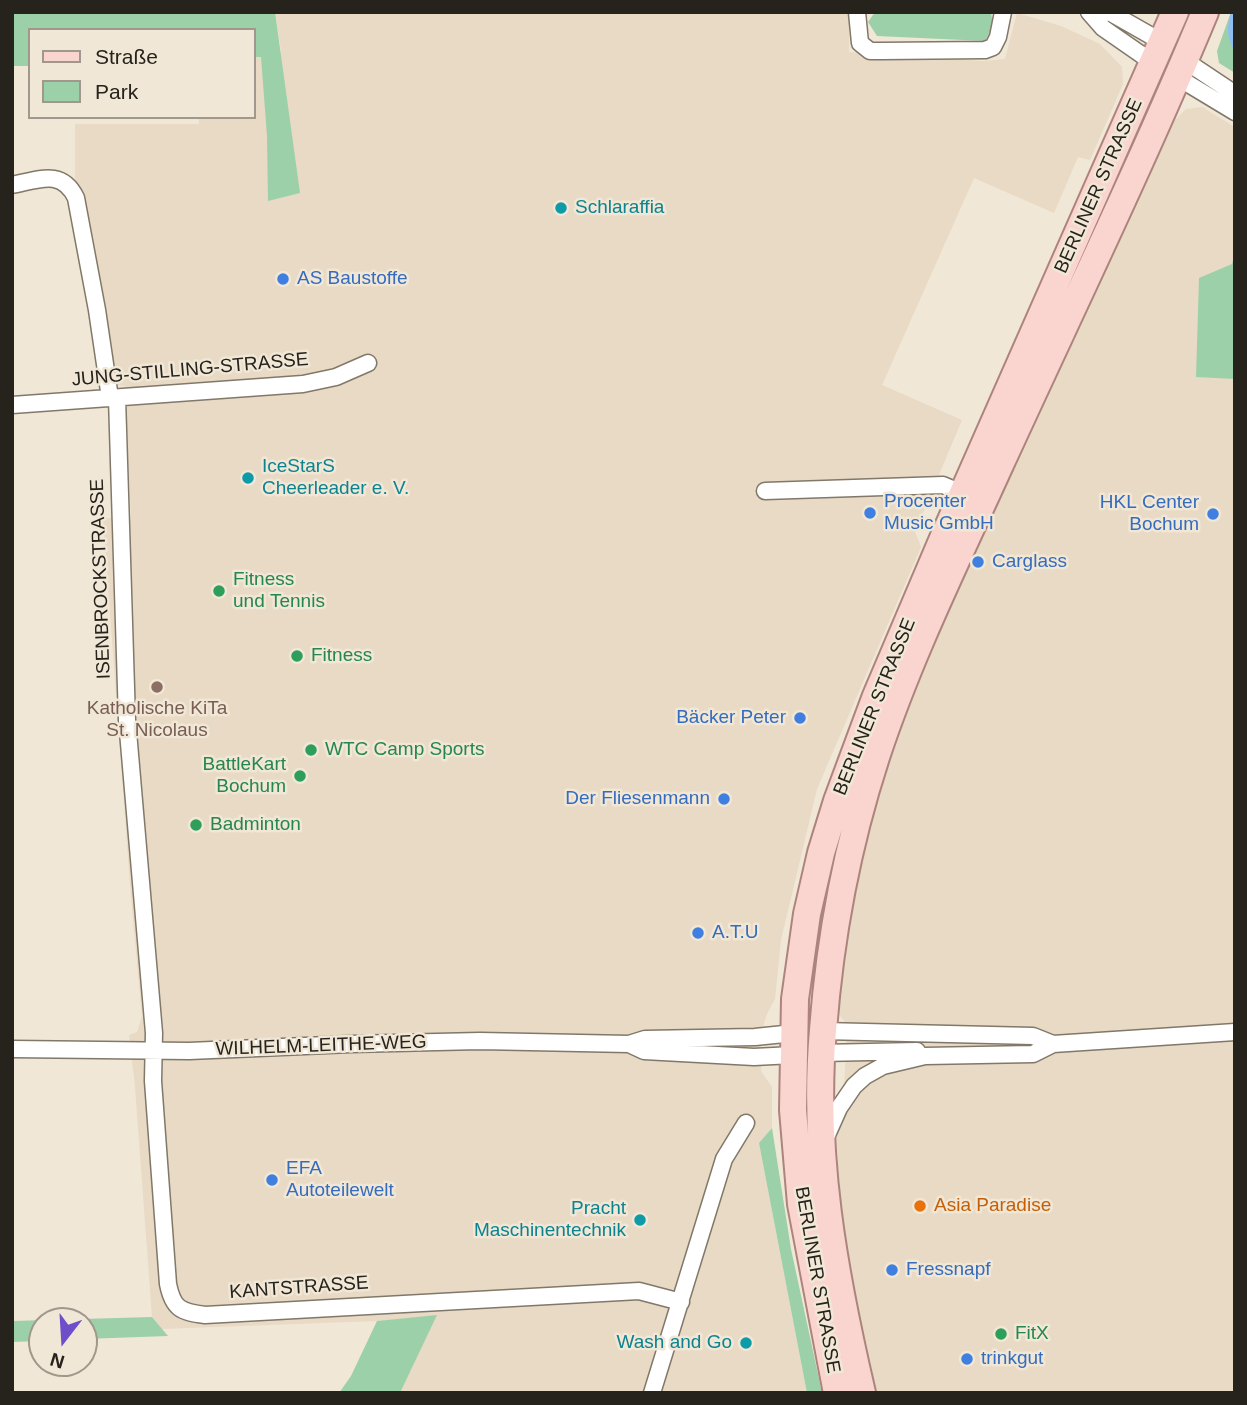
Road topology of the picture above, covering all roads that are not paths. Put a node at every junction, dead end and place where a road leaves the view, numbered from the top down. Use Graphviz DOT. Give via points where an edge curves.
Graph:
graph roads {
  1 [pos="857,12"];
  2 [pos="1003,12"];
  3 [pos="1089,12"];
  4 [pos="1100,12"];
  5 [pos="1175,12"];
  6 [pos="1205,12"];
  7 [pos="1157,52"];
  8 [pos="1181,69"];
  9 [pos="1235,94"];
  10 [pos="1235,111"];
  11 [pos="12,185"];
  12 [pos="368,363"];
  13 [pos="113,398"];
  14 [pos="12,405"];
  15 [pos="765,491"];
  16 [pos="964,494"];
  17 [pos="1235,1032"];
  18 [pos="822,1042"];
  19 [pos="629,1044"];
  20 [pos="793,1044"];
  21 [pos="1053,1044"];
  22 [pos="12,1049"];
  23 [pos="154,1052"];
  24 [pos="925,1056"];
  25 [pos="746,1123"];
  26 [pos="822,1146"];
  27 [pos="681,1302"];
  28 [pos="652,1393"];
  29 [pos="837,1393"];
  30 [pos="862,1393"];
  1 -- 2 [label="street" via="860,43 870,51 985,50 993,47 998,37"];
  3 -- 7 [label="street" via="1103,28"];
  4 -- 7 [label="street" via="1111,13"];
  5 -- 7 [label="main road, BERLINER STRASSE"];
  6 -- 8 [label="main road, BERLINER STRASSE"];
  7 -- 8 [label="main road"];
  7 -- 16 [label="main road, BERLINER STRASSE"];
  8 -- 9 [label="street"];
  8 -- 10 [label="street"];
  8 -- 18 [label="main road, BERLINER STRASSE" via="895,703 848,859 830,956"];
  11 -- 13 [label="street, ISENBROCKSTRASSE" via="51,178 71,188 76,198"];
  12 -- 13 [label="street, JUNG-STILLING-STRASSE" via="303,384"];
  13 -- 14 [label="street, JUNG-STILLING-STRASSE"];
  13 -- 23 [label="street, ISENBROCKSTRASSE" via="127,720"];
  15 -- 16 [label="street" via="943,485"];
  16 -- 20 [label="main road, BERLINER STRASSE" via="876,696 837,801 821,853 799,964"];
  17 -- 21 [label="street"];
  18 -- 20 [label="main road, WILHELM-LEITHE-WEG"];
  18 -- 21 [label="street" via="1033,1036"];
  18 -- 24 [label="street" via="918,1051"];
  18 -- 26 [label="main road, BERLINER STRASSE"];
  19 -- 20 [label="street, WILHELM-LEITHE-WEG" via="645,1039 755,1037"];
  19 -- 20 [label="street, WILHELM-LEITHE-WEG" via="644,1051 754,1056"];
  19 -- 23 [label="street, WILHELM-LEITHE-WEG" via="430,1041"];
  20 -- 29 [label="main road, BERLINER STRASSE" via="801,1204"];
  21 -- 24 [label="street" via="1033,1054"];
  22 -- 23 [label="street, WILHELM-LEITHE-WEG"];
  23 -- 27 [label="street, KANTSTRASSE" via="168,1284 176,1306 188,1313 639,1291"];
  24 -- 26 [label="street" via="883,1066 865,1076 839,1108"];
  25 -- 27 [label="street" via="724,1159"];
  26 -- 30 [label="main road, BERLINER STRASSE" via="831,1246"];
  27 -- 28 [label="street"];
}
